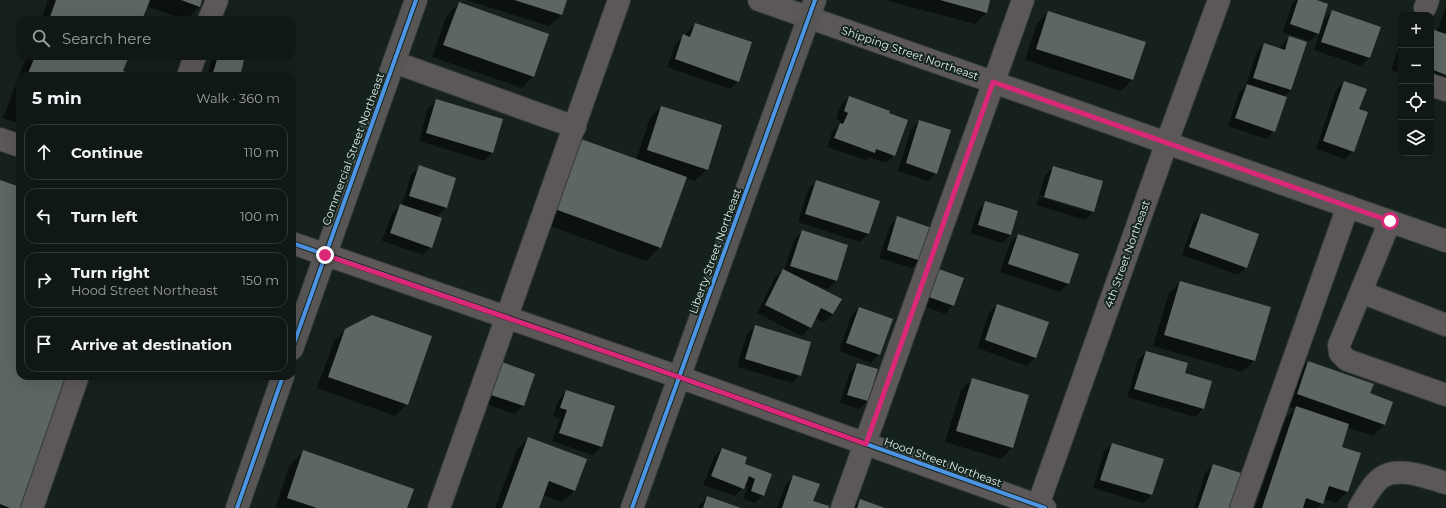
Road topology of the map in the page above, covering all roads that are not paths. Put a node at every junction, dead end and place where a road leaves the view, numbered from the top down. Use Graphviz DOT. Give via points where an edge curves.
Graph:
graph roads {
  1 [pos="217,0"];
  2 [pos="416,0"];
  3 [pos="619,0"];
  4 [pos="759,0"];
  5 [pos="1023,0"];
  6 [pos="1219,0"];
  7 [pos="811,9"];
  8 [pos="211,16"];
  9 [pos="194,60"];
  10 [pos="394,62"];
  11 [pos="189,72"];
  12 [pos="993,82"];
  13 [pos="1434,86"];
  14 [pos="1446,90"];
  15 [pos="574,127"];
  16 [pos="0,139"];
  17 [pos="1167,142"];
  18 [pos="16,145"];
  19 [pos="1348,206"];
  20 [pos="1390,221"];
  21 [pos="1446,241"];
  22 [pos="296,244"];
  23 [pos="325,255"];
  24 [pos="1361,292"];
  25 [pos="507,318"];
  26 [pos="1446,325"];
  27 [pos="296,338"];
  28 [pos="679,377"];
  29 [pos="77,380"];
  30 [pos="282,380"];
  31 [pos="1446,395"];
  32 [pos="866,444"];
  33 [pos="1446,483"];
  34 [pos="1040,507"];
  35 [pos="32,508"];
  36 [pos="237,508"];
  37 [pos="439,508"];
  38 [pos="632,508"];
  39 [pos="842,508"];
  40 [pos="1241,508"];
  41 [pos="1359,508"];
  1 -- 8 [label="street"];
  2 -- 10 [label="highway, Commercial Street Northeast"];
  3 -- 15 [label="street"];
  4 -- 7 [label="street, Shipping Street Northeast"];
  5 -- 12 [label="street"];
  6 -- 17 [label="street, 4th Street Northeast"];
  7 -- 12 [label="street, Shipping Street Northeast"];
  7 -- 28 [label="highway, Liberty Street Northeast"];
  9 -- 11 [label="street"];
  10 -- 15 [label="street"];
  10 -- 23 [label="highway, Commercial Street Northeast"];
  12 -- 17 [label="street, Shipping Street Northeast"];
  12 -- 32 [label="street"];
  13 -- 14 [label="street"];
  15 -- 25 [label="street"];
  16 -- 18 [label="street"];
  17 -- 19 [label="street, Shipping Street Northeast"];
  17 -- 34 [label="street, 4th Street Northeast"];
  19 -- 20 [label="street, Shipping Street Northeast"];
  19 -- 40 [label="street"];
  20 -- 21 [label="street, Shipping Street Northeast"];
  20 -- 24 [label="street"];
  22 -- 23 [label="street, Hood Street Northeast"];
  23 -- 25 [label="street, Hood Street Northeast"];
  23 -- 27 [label="highway, Commercial Street Northeast"];
  24 -- 26 [label="street"];
  24 -- 31 [label="street" via="1339,345 1340,353 1347,360"];
  25 -- 28 [label="street, Hood Street Northeast"];
  25 -- 37 [label="street"];
  28 -- 32 [label="street, Hood Street Northeast"];
  28 -- 38 [label="highway, Liberty Street Northeast"];
  29 -- 35 [label="street"];
  30 -- 36 [label="highway"];
  32 -- 34 [label="street, Hood Street Northeast"];
  32 -- 39 [label="street"];
  33 -- 41 [label="street" via="1417,474 1396,473 1384,476 1371,488"];
}
